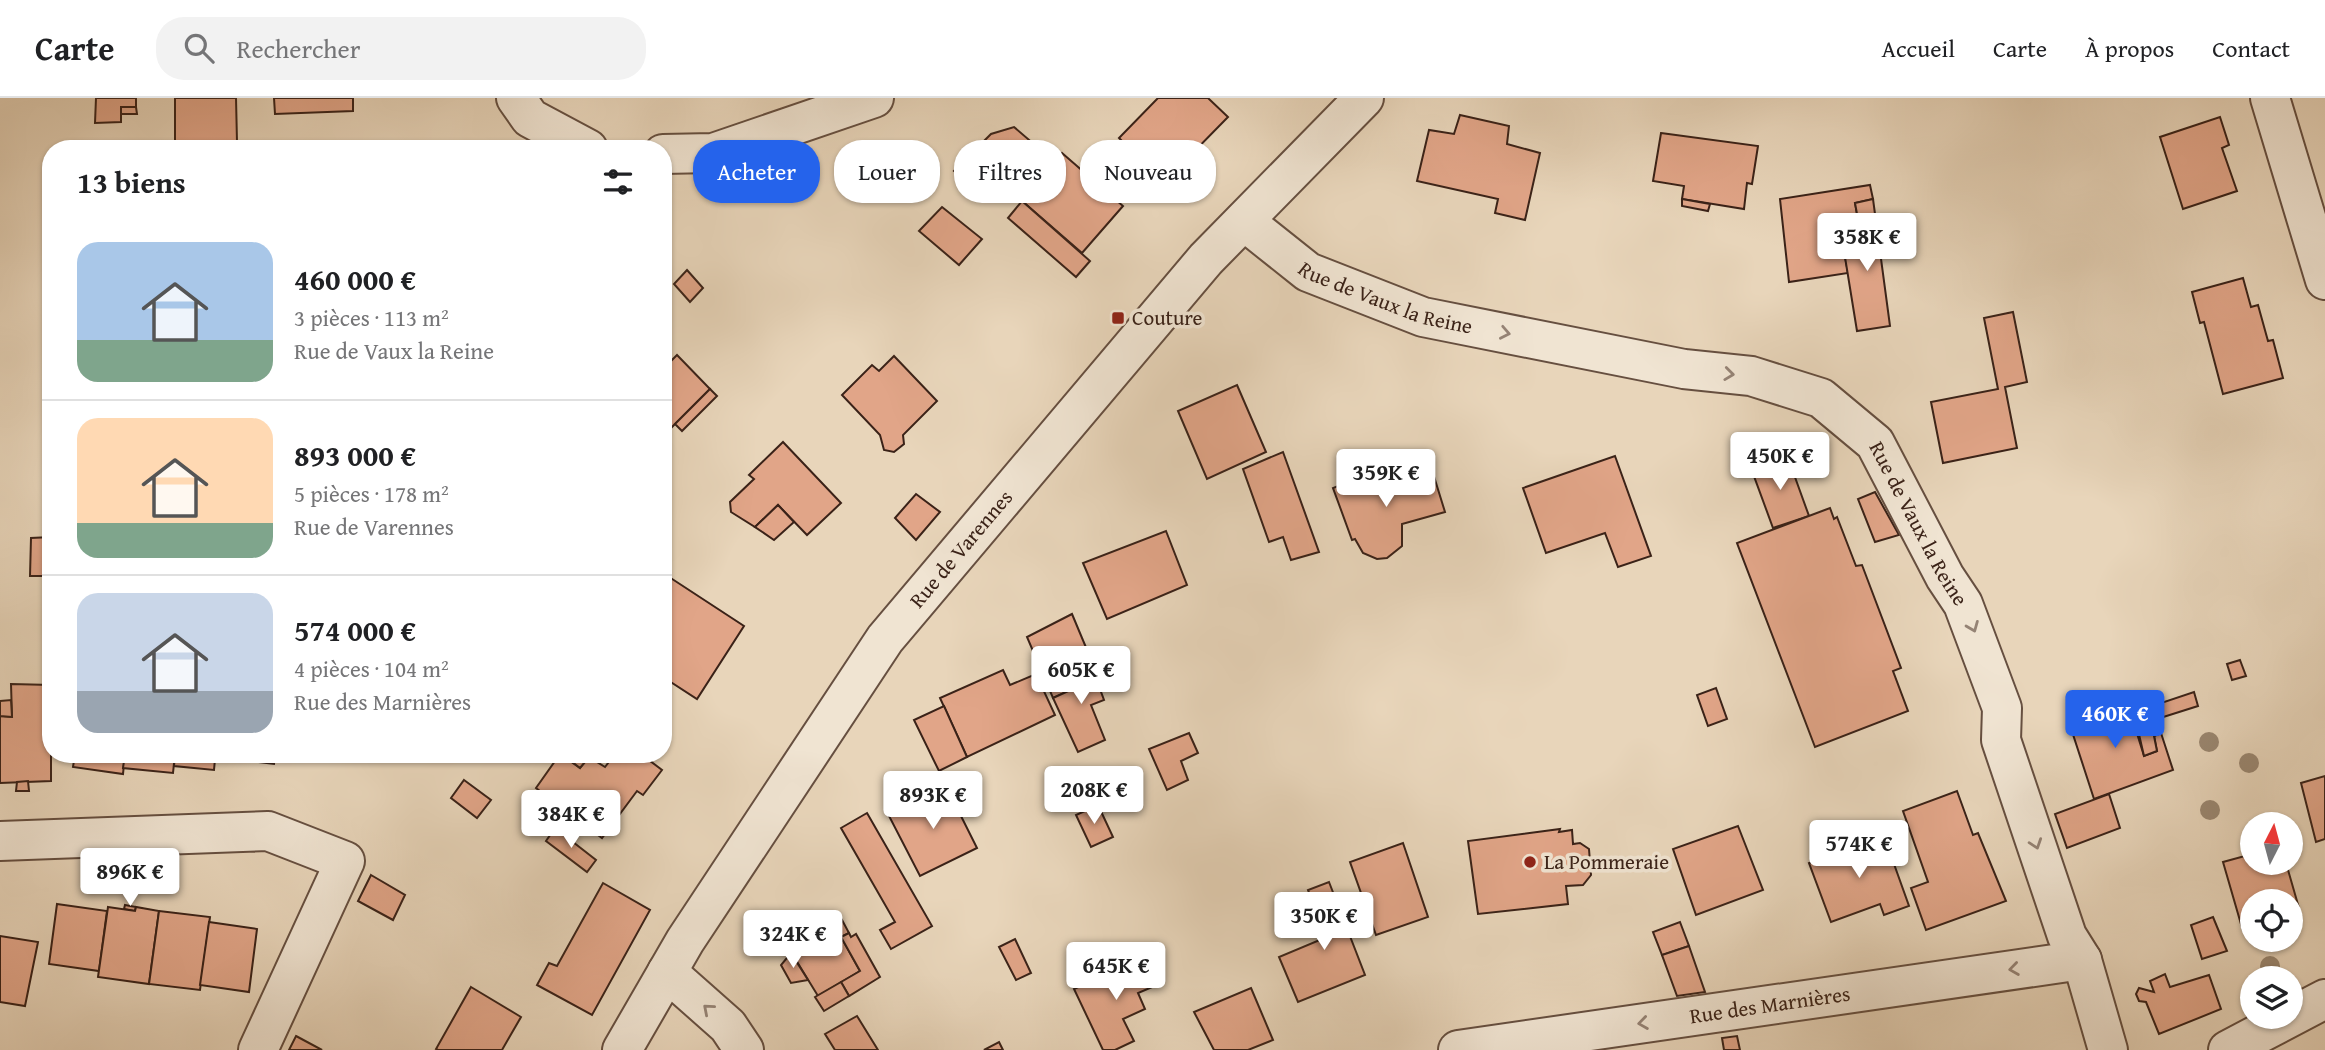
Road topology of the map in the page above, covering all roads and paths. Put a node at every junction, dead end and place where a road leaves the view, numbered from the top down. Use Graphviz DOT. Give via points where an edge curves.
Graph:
graph roads {
  1 [pos="516,98"];
  2 [pos="874,98"];
  3 [pos="1364,98"];
  4 [pos="2270,98"];
  5 [pos="571,140"];
  6 [pos="672,154"];
  7 [pos="1244,221"];
  8 [pos="2325,280"];
  9 [pos="0,841"];
  10 [pos="2081,960"];
  11 [pos="667,972"];
  12 [pos="2325,999"];
  13 [pos="265,1038"];
  14 [pos="622,1050"];
  15 [pos="744,1050"];
  16 [pos="1458,1050"];
  17 [pos="2108,1050"];
  18 [pos="2228,1050"];
  1 -- 5 [label="street" via="530,118"];
  2 -- 6 [label="street" via="713,153"];
  3 -- 7 [label="street, Rue de Varennes"];
  4 -- 8 [label="street"];
  7 -- 10 [label="street, Rue de Vaux la Reine, one-way" via="1308,272 1423,317 1684,369 1751,376 1821,398 1875,443 1976,635 2002,708 2001,740 2067,936"];
  7 -- 11 [label="street, Rue de Varennes" via="1206,259 885,639"];
  9 -- 13 [label="street" via="268,831 345,861"];
  10 -- 16 [label="street, Rue des Marnières, one-way"];
  10 -- 17 [label="street, Rue de Vaux la Reine"];
  11 -- 14 [label="street, Rue de Varennes"];
  15 -- 11 [label="street, one-way" via="727,1026"];
  12 -- 18 [label="street"];
}
